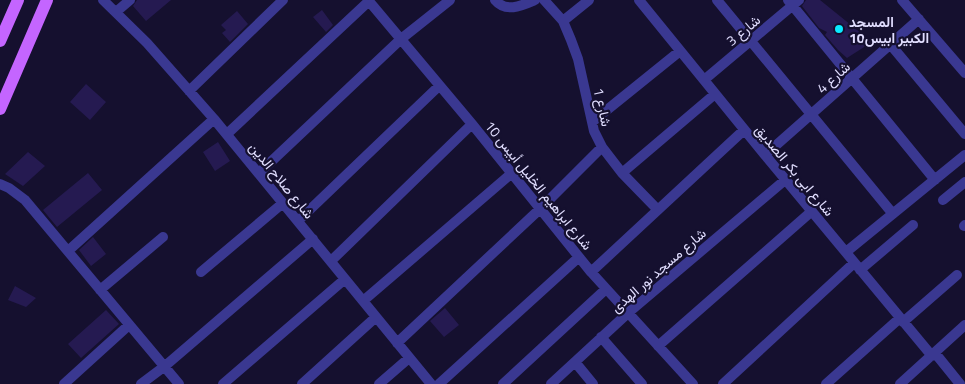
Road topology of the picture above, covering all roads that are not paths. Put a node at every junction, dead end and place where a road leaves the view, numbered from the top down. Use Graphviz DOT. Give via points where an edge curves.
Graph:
graph roads {
  1 [pos="18,0"];
  2 [pos="47,0"];
  3 [pos="103,0"];
  4 [pos="130,0"];
  5 [pos="283,0"];
  6 [pos="450,0"];
  7 [pos="495,0"];
  8 [pos="535,0"];
  9 [pos="544,0"];
  10 [pos="589,0"];
  11 [pos="639,0"];
  12 [pos="717,0"];
  13 [pos="902,0"];
  14 [pos="369,1"];
  15 [pos="793,2"];
  16 [pos="116,12"];
  17 [pos="919,19"];
  18 [pos="563,21"];
  19 [pos="401,40"];
  20 [pos="0,41"];
  21 [pos="751,41"];
  22 [pos="890,44"];
  23 [pos="680,51"];
  24 [pos="965,73"];
  25 [pos="852,78"];
  26 [pos="704,80"];
  27 [pos="440,86"];
  28 [pos="190,91"];
  29 [pos="715,94"];
  30 [pos="0,109"];
  31 [pos="812,114"];
  32 [pos="214,118"];
  33 [pos="592,122"];
  34 [pos="472,124"];
  35 [pos="744,130"];
  36 [pos="227,134"];
  37 [pos="965,134"];
  38 [pos="602,147"];
  39 [pos="765,155"];
  40 [pos="965,155"];
  41 [pos="259,172"];
  42 [pos="512,173"];
  43 [pos="622,173"];
  44 [pos="785,180"];
  45 [pos="935,180"];
  46 [pos="965,182"];
  47 [pos="0,184"];
  48 [pos="943,200"];
  49 [pos="283,203"];
  50 [pos="541,208"];
  51 [pos="657,210"];
  52 [pos="812,212"];
  53 [pos="893,214"];
  54 [pos="298,221"];
  55 [pos="913,225"];
  56 [pos="163,237"];
  57 [pos="313,239"];
  58 [pos="68,252"];
  59 [pos="846,252"];
  60 [pos="579,257"];
  61 [pos="330,261"];
  62 [pos="857,266"];
  63 [pos="201,272"];
  64 [pos="591,272"];
  65 [pos="957,275"];
  66 [pos="345,279"];
  67 [pos="606,289"];
  68 [pos="100,290"];
  69 [pos="363,301"];
  70 [pos="628,313"];
  71 [pos="376,317"];
  72 [pos="902,320"];
  73 [pos="129,325"];
  74 [pos="965,326"];
  75 [pos="601,338"];
  76 [pos="397,343"];
  77 [pos="658,346"];
  78 [pos="933,354"];
  79 [pos="409,358"];
  80 [pos="575,362"];
  81 [pos="165,366"];
  82 [pos="64,384"];
  83 [pos="141,384"];
  84 [pos="179,384"];
  85 [pos="222,384"];
  86 [pos="302,384"];
  87 [pos="380,384"];
  88 [pos="431,384"];
  89 [pos="439,384"];
  90 [pos="503,384"];
  91 [pos="551,384"];
  92 [pos="593,384"];
  93 [pos="642,384"];
  94 [pos="693,384"];
  95 [pos="723,384"];
  96 [pos="826,384"];
  97 [pos="900,384"];
  98 [pos="960,384"];
  1 -- 20 [label="main road"];
  2 -- 30 [label="main road"];
  3 -- 16 [label="street, شارع صلاح الدين"];
  4 -- 16 [label="street"];
  5 -- 28 [label="street"];
  6 -- 19 [label="street"];
  7 -- 8 [label="street" via="504,8 511,8"];
  9 -- 18 [label="street, شارع 1"];
  10 -- 18 [label="street"];
  11 -- 23 [label="street, شارع ابى بكر الصديق"];
  12 -- 21 [label="street"];
  13 -- 17 [label="street"];
  14 -- 19 [label="street, شارع ابراهيم الخليل أبيس 10"];
  14 -- 36 [label="street"];
  15 -- 21 [label="street, شارع 3"];
  15 -- 25 [label="street"];
  16 -- 28 [label="street, شارع صلاح الدين"];
  17 -- 22 [label="street, شارع 4"];
  17 -- 24 [label="street"];
  18 -- 33 [label="street, شارع 1" via="578,60"];
  19 -- 27 [label="street, شارع ابراهيم الخليل أبيس 10"];
  19 -- 41 [label="street"];
  21 -- 26 [label="street, شارع 3"];
  21 -- 31 [label="street"];
  22 -- 25 [label="street, شارع 4"];
  22 -- 37 [label="street"];
  23 -- 26 [label="street, شارع ابى بكر الصديق"];
  23 -- 33 [label="street"];
  25 -- 31 [label="street, شارع 4"];
  25 -- 45 [label="street"];
  26 -- 29 [label="street, شارع ابى بكر الصديق"];
  27 -- 34 [label="street, شارع ابراهيم الخليل أبيس 10"];
  27 -- 54 [label="street"];
  28 -- 32 [label="street, شارع صلاح الدين"];
  29 -- 35 [label="street, شارع ابى بكر الصديق"];
  29 -- 43 [label="street"];
  31 -- 39 [label="street, شارع 4"];
  31 -- 53 [label="street"];
  32 -- 36 [label="street, شارع صلاح الدين"];
  32 -- 58 [label="street"];
  33 -- 38 [label="street, شارع 1"];
  34 -- 42 [label="street, شارع ابراهيم الخليل أبيس 10"];
  34 -- 61 [label="street"];
  35 -- 39 [label="street, شارع ابى بكر الصديق"];
  35 -- 51 [label="street"];
  36 -- 41 [label="street, شارع صلاح الدين"];
  38 -- 43 [label="street, شارع 1"];
  38 -- 50 [label="street"];
  39 -- 44 [label="street, شارع ابى بكر الصديق"];
  40 -- 45 [label="street"];
  41 -- 49 [label="street, شارع صلاح الدين"];
  42 -- 50 [label="street, شارع ابراهيم الخليل أبيس 10"];
  42 -- 69 [label="street"];
  43 -- 51 [label="street, شارع 1"];
  44 -- 52 [label="street, شارع ابى بكر الصديق"];
  44 -- 70 [label="street, شارع مسجد نور الهدى"];
  45 -- 53 [label="street"];
  46 -- 48 [label="street"];
  47 -- 58 [label="street" via="25,200"];
  49 -- 54 [label="street, شارع صلاح الدين"];
  49 -- 63 [label="street"];
  50 -- 60 [label="street, شارع ابراهيم الخليل أبيس 10"];
  50 -- 76 [label="street"];
  51 -- 64 [label="street"];
  52 -- 59 [label="street, شارع ابى بكر الصديق"];
  52 -- 77 [label="street"];
  53 -- 59 [label="street"];
  54 -- 57 [label="street, شارع صلاح الدين"];
  55 -- 62 [label="street"];
  56 -- 68 [label="street"];
  57 -- 61 [label="street, شارع صلاح الدين"];
  57 -- 81 [label="street"];
  58 -- 68 [label="street"];
  59 -- 62 [label="street, شارع ابى بكر الصديق"];
  60 -- 64 [label="street, شارع ابراهيم الخليل أبيس 10"];
  60 -- 89 [label="street"];
  61 -- 66 [label="street, شارع صلاح الدين"];
  62 -- 72 [label="street, شارع ابى بكر الصديق"];
  62 -- 95 [label="street"];
  64 -- 67 [label="street, شارع ابراهيم الخليل أبيس 10"];
  65 -- 72 [label="street"];
  66 -- 69 [label="street, شارع صلاح الدين"];
  66 -- 85 [label="street"];
  67 -- 70 [label="street, شارع ابراهيم الخليل أبيس 10"];
  67 -- 90 [label="street"];
  68 -- 73 [label="street"];
  69 -- 71 [label="street, شارع صلاح الدين"];
  70 -- 75 [label="street, شارع مسجد نور الهدى"];
  70 -- 77 [label="street, شارع ابراهيم الخليل أبيس 10"];
  71 -- 76 [label="street, شارع صلاح الدين"];
  71 -- 86 [label="street"];
  72 -- 78 [label="street, شارع ابى بكر الصديق"];
  72 -- 96 [label="street"];
  73 -- 81 [label="street"];
  73 -- 82 [label="street"];
  74 -- 78 [label="street"];
  75 -- 80 [label="street, شارع مسجد نور الهدى"];
  75 -- 93 [label="street"];
  76 -- 79 [label="street, شارع صلاح الدين"];
  77 -- 94 [label="street, شارع ابراهيم الخليل أبيس 10"];
  78 -- 97 [label="street"];
  78 -- 98 [label="street, شارع ابى بكر الصديق"];
  79 -- 87 [label="street"];
  79 -- 88 [label="street, شارع صلاح الدين"];
  80 -- 91 [label="street, شارع مسجد نور الهدى"];
  80 -- 92 [label="street"];
  81 -- 83 [label="street"];
  81 -- 84 [label="street"];
}
